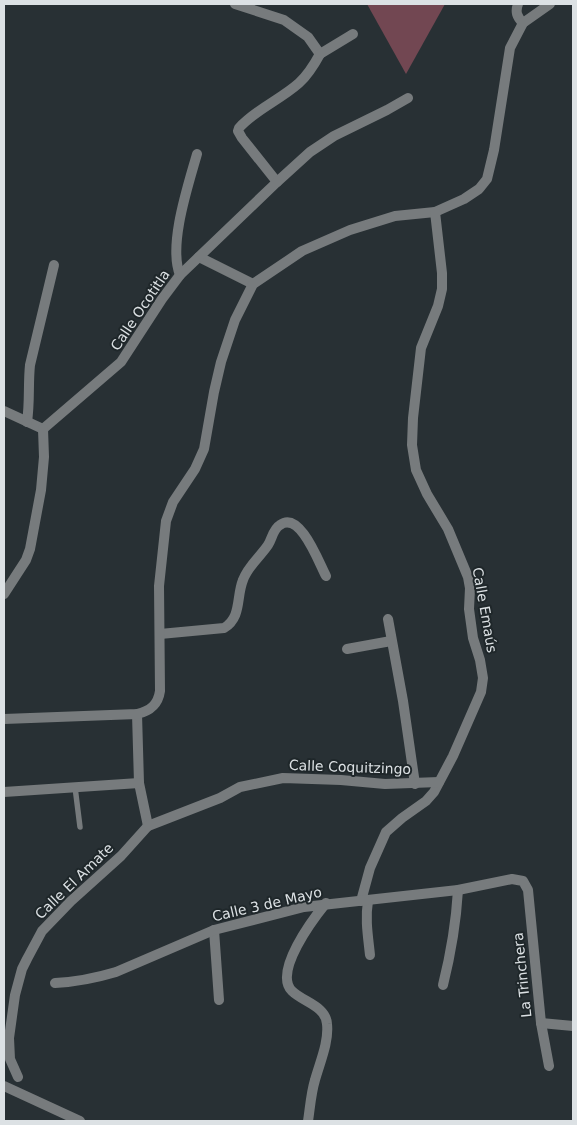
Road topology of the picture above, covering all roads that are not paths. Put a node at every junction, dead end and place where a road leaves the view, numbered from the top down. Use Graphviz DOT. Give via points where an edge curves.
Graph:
graph roads {
  1 [pos="235,4"];
  2 [pos="518,4"];
  3 [pos="550,4"];
  4 [pos="253,6"];
  5 [pos="523,24"];
  6 [pos="353,34"];
  7 [pos="320,54"];
  8 [pos="408,98"];
  9 [pos="197,154"];
  10 [pos="277,182"];
  11 [pos="435,212"];
  12 [pos="199,257"];
  13 [pos="54,265"];
  14 [pos="180,275"];
  15 [pos="253,284"];
  16 [pos="4,411"];
  17 [pos="27,422"];
  18 [pos="43,429"];
  19 [pos="326,576"];
  20 [pos="4,594"];
  21 [pos="388,619"];
  22 [pos="160,634"];
  23 [pos="391,641"];
  24 [pos="347,649"];
  25 [pos="137,714"];
  26 [pos="4,719"];
  27 [pos="439,782"];
  28 [pos="139,783"];
  29 [pos="415,784"];
  30 [pos="75,787"];
  31 [pos="4,792"];
  32 [pos="148,826"];
  33 [pos="80,827"];
  34 [pos="523,881"];
  35 [pos="458,890"];
  36 [pos="364,901"];
  37 [pos="326,903"];
  38 [pos="304,907"];
  39 [pos="310,923"];
  40 [pos="214,930"];
  41 [pos="370,954"];
  42 [pos="55,983"];
  43 [pos="443,985"];
  44 [pos="220,1000"];
  45 [pos="541,1023"];
  46 [pos="573,1026"];
  47 [pos="549,1066"];
  48 [pos="18,1077"];
  49 [pos="4,1086"];
  50 [pos="80,1121"];
  51 [pos="308,1121"];
  1 -- 4 [label="street"];
  2 -- 5 [label="street" via="516,12"];
  3 -- 5 [label="street"];
  4 -- 7 [label="street" via="298,29"];
  5 -- 11 [label="street" via="510,48 487,178 464,199"];
  6 -- 7 [label="street"];
  7 -- 10 [label="street" via="310,72 298,84 257,111 239,128 242,138"];
  8 -- 10 [label="street, Calle Ocotitla" via="334,136 310,152"];
  9 -- 14 [label="street" via="176,244 176,265"];
  10 -- 12 [label="street, Calle Ocotitla"];
  11 -- 15 [label="street" via="395,216 350,230 302,251"];
  11 -- 27 [label="street, Calle Emaús" via="442,289 421,348 412,445 416,470 448,529 468,577 473,638 483,678 481,692"];
  12 -- 14 [label="street, Calle Ocotitla"];
  12 -- 15 [label="street"];
  13 -- 17 [label="street" via="30,365"];
  14 -- 18 [label="street, Calle Ocotitla" via="121,362"];
  15 -- 22 [label="street" via="235,320 221,362 204,449 173,502 166,522 159,586"];
  16 -- 17 [label="street"];
  17 -- 18 [label="street"];
  18 -- 20 [label="street" via="41,490 30,549"];
  19 -- 22 [label="street" via="302,531 296,524 285,522 279,525 246,573 235,617 230,624 224,628"];
  21 -- 23 [label="street"];
  22 -- 25 [label="street" via="159,699 154,707"];
  23 -- 24 [label="street"];
  23 -- 29 [label="street"];
  25 -- 26 [label="street"];
  25 -- 28 [label="street"];
  27 -- 29 [label="street, Calle Coquitzingo"];
  27 -- 36 [label="street, Calle Emaús" via="426,801 386,832 370,868"];
  28 -- 30 [label="street"];
  28 -- 32 [label="street"];
  29 -- 32 [label="street, Calle Coquitzingo" via="283,778 240,787"];
  30 -- 31 [label="street"];
  30 -- 33 [label="lane"];
  32 -- 48 [label="street, Calle El Amate" via="42,931 27,959 15,995 10,1038 10,1059"];
  34 -- 35 [label="street, Calle 3 de Mayo" via="512,879"];
  34 -- 45 [label="street, La Trinchera" via="528,890"];
  35 -- 36 [label="street, Calle 3 de Mayo"];
  35 -- 43 [label="street" via="457,922"];
  36 -- 37 [label="street, Calle 3 de Mayo"];
  36 -- 41 [label="street, Calle Emaús"];
  37 -- 38 [label="street, Calle 3 de Mayo"];
  37 -- 39 [label="street"];
  38 -- 39 [label="street"];
  38 -- 40 [label="street, Calle 3 de Mayo"];
  39 -- 51 [label="street" via="300,939 287,978 293,992 319,1009 328,1023 328,1036 314,1082"];
  40 -- 42 [label="street, Calle 3 de Mayo" via="116,972"];
  40 -- 44 [label="street"];
  45 -- 46 [label="street"];
  45 -- 47 [label="street, La Trinchera"];
  49 -- 50 [label="street"];
}
